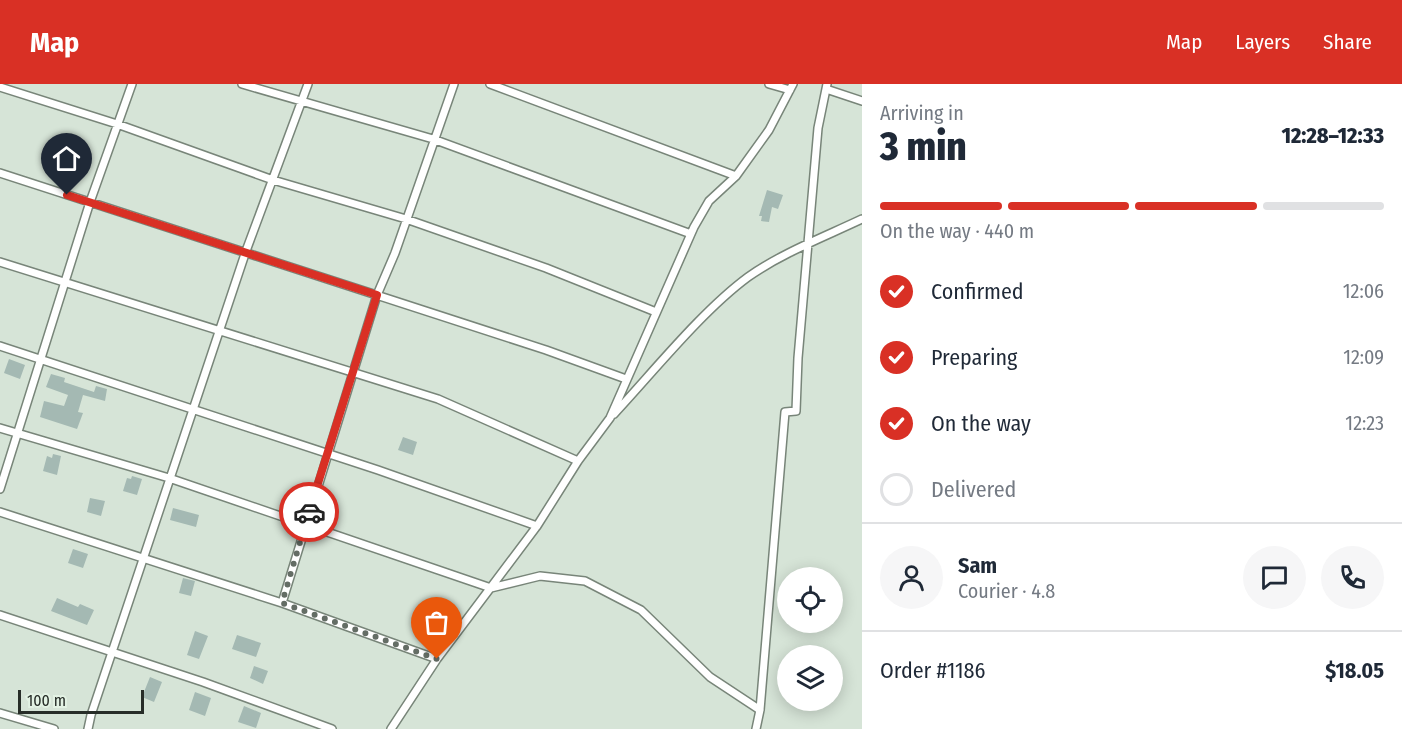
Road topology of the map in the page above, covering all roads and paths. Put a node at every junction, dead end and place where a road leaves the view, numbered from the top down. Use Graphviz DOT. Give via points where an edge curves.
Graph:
graph roads {
  1 [pos="132,84"];
  2 [pos="242,84"];
  3 [pos="308,84"];
  4 [pos="454,84"];
  5 [pos="490,84"];
  6 [pos="769,84"];
  7 [pos="826,86"];
  8 [pos="0,87"];
  9 [pos="791,87"];
  10 [pos="302,101"];
  11 [pos="862,101"];
  12 [pos="117,124"];
  13 [pos="433,139"];
  14 [pos="0,172"];
  15 [pos="736,176"];
  16 [pos="273,180"];
  17 [pos="90,202"];
  18 [pos="406,219"];
  19 [pos="862,219"];
  20 [pos="691,234"];
  21 [pos="808,244"];
  22 [pos="246,251"];
  23 [pos="0,262"];
  24 [pos="64,284"];
  25 [pos="377,295"];
  26 [pos="656,312"];
  27 [pos="221,330"];
  28 [pos="0,346"];
  29 [pos="40,359"];
  30 [pos="354,373"];
  31 [pos="626,380"];
  32 [pos="194,410"];
  33 [pos="610,418"];
  34 [pos="0,428"];
  35 [pos="18,433"];
  36 [pos="328,453"];
  37 [pos="578,461"];
  38 [pos="169,478"];
  39 [pos="0,489"];
  40 [pos="0,512"];
  41 [pos="305,525"];
  42 [pos="537,526"];
  43 [pos="143,560"];
  44 [pos="491,588"];
  45 [pos="282,603"];
  46 [pos="0,615"];
  47 [pos="112,652"];
  48 [pos="437,659"];
  49 [pos="760,710"];
  50 [pos="0,713"];
  51 [pos="54,729"];
  52 [pos="88,729"];
  53 [pos="332,729"];
  54 [pos="390,729"];
  55 [pos="756,729"];
  1 -- 12 [label="street"];
  2 -- 10 [label="street"];
  3 -- 10 [label="street"];
  4 -- 13 [label="street"];
  5 -- 15 [label="street"];
  6 -- 9 [label="street"];
  7 -- 11 [label="street"];
  7 -- 21 [label="street" via="818,129"];
  8 -- 12 [label="street"];
  9 -- 15 [label="street" via="769,130"];
  10 -- 13 [label="street"];
  10 -- 16 [label="street"];
  12 -- 16 [label="street"];
  12 -- 17 [label="street"];
  13 -- 18 [label="street"];
  13 -- 20 [label="street"];
  14 -- 17 [label="street"];
  15 -- 20 [label="street" via="709,201"];
  16 -- 18 [label="street"];
  16 -- 22 [label="street"];
  17 -- 22 [label="street"];
  17 -- 24 [label="street"];
  18 -- 25 [label="street"];
  18 -- 26 [label="street"];
  19 -- 21 [label="street"];
  20 -- 26 [label="street"];
  21 -- 33 [label="street" via="750,276 728,293"];
  21 -- 49 [label="street" via="796,411 785,412"];
  22 -- 25 [label="street"];
  22 -- 27 [label="street"];
  23 -- 24 [label="street"];
  24 -- 27 [label="street"];
  24 -- 29 [label="street"];
  25 -- 30 [label="street"];
  25 -- 31 [label="street"];
  26 -- 31 [label="street"];
  27 -- 30 [label="street"];
  27 -- 32 [label="street"];
  28 -- 29 [label="street"];
  29 -- 32 [label="street"];
  29 -- 35 [label="street"];
  30 -- 36 [label="street"];
  30 -- 37 [label="street" via="438,399"];
  31 -- 33 [label="street"];
  32 -- 36 [label="street"];
  32 -- 38 [label="street"];
  33 -- 37 [label="street"];
  34 -- 35 [label="street"];
  35 -- 38 [label="street"];
  35 -- 39 [label="street"];
  36 -- 41 [label="street"];
  36 -- 42 [label="street"];
  37 -- 42 [label="street"];
  38 -- 41 [label="street"];
  38 -- 43 [label="street"];
  40 -- 43 [label="street"];
  41 -- 44 [label="street"];
  41 -- 45 [label="street"];
  42 -- 44 [label="street"];
  43 -- 45 [label="street"];
  43 -- 47 [label="street"];
  44 -- 48 [label="street"];
  44 -- 49 [label="street" via="540,576 585,581 641,610 711,677"];
  45 -- 48 [label="street"];
  46 -- 47 [label="street"];
  47 -- 52 [label="street"];
  47 -- 53 [label="street"];
  48 -- 54 [label="street"];
  49 -- 55 [label="street"];
  50 -- 51 [label="street"];
}
